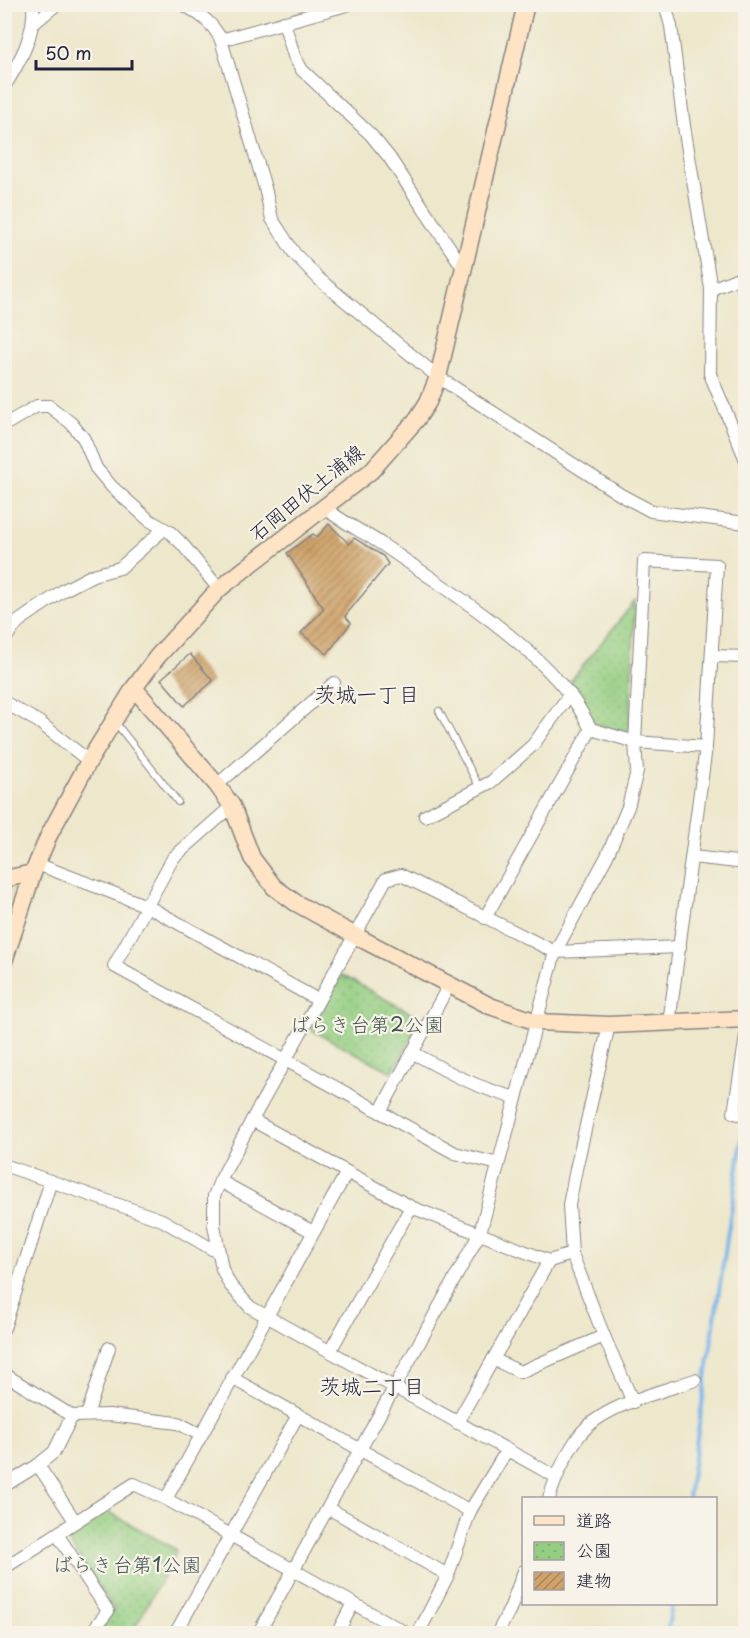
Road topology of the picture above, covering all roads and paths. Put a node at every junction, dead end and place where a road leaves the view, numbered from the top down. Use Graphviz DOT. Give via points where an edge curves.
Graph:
graph roads {
  1 [pos="33,4"];
  2 [pos="57,4"];
  3 [pos="182,4"];
  4 [pos="350,4"];
  5 [pos="526,4"];
  6 [pos="665,4"];
  7 [pos="284,22"];
  8 [pos="32,25"];
  9 [pos="221,40"];
  10 [pos="4,87"];
  11 [pos="464,269"];
  12 [pos="746,274"];
  13 [pos="711,289"];
  14 [pos="438,377"];
  15 [pos="4,425"];
  16 [pos="746,460"];
  17 [pos="326,508"];
  18 [pos="746,523"];
  19 [pos="164,529"];
  20 [pos="219,589"];
  21 [pos="4,640"];
  22 [pos="712,656"];
  23 [pos="746,657"];
  24 [pos="334,683"];
  25 [pos="134,688"];
  26 [pos="570,694"];
  27 [pos="4,702"];
  28 [pos="439,711"];
  29 [pos="113,720"];
  30 [pos="591,729"];
  31 [pos="635,742"];
  32 [pos="706,747"];
  33 [pos="89,761"];
  34 [pos="217,785"];
  35 [pos="480,788"];
  36 [pos="178,802"];
  37 [pos="232,806"];
  38 [pos="425,816"];
  39 [pos="692,857"];
  40 [pos="746,864"];
  41 [pos="35,869"];
  42 [pos="4,879"];
  43 [pos="147,906"];
  44 [pos="485,918"];
  45 [pos="354,935"];
  46 [pos="680,947"];
  47 [pos="555,952"];
  48 [pos="4,961"];
  49 [pos="449,985"];
  50 [pos="318,1000"];
  51 [pos="746,1019"];
  52 [pos="537,1022"];
  53 [pos="669,1023"];
  54 [pos="609,1025"];
  55 [pos="746,1036"];
  56 [pos="412,1052"];
  57 [pos="285,1060"];
  58 [pos="516,1098"];
  59 [pos="380,1112"];
  60 [pos="746,1115"];
  61 [pos="252,1120"];
  62 [pos="498,1164"];
  63 [pos="4,1165"];
  64 [pos="346,1172"];
  65 [pos="51,1181"];
  66 [pos="220,1181"];
  67 [pos="411,1207"];
  68 [pos="313,1232"];
  69 [pos="480,1233"];
  70 [pos="219,1253"];
  71 [pos="572,1254"];
  72 [pos="549,1261"];
  73 [pos="267,1316"];
  74 [pos="4,1328"];
  75 [pos="604,1336"];
  76 [pos="109,1348"];
  77 [pos="330,1351"];
  78 [pos="493,1359"];
  79 [pos="4,1374"];
  80 [pos="232,1378"];
  81 [pos="695,1380"];
  82 [pos="394,1387"];
  83 [pos="633,1402"];
  84 [pos="87,1415"];
  85 [pos="298,1415"];
  86 [pos="72,1416"];
  87 [pos="457,1423"];
  88 [pos="201,1435"];
  89 [pos="360,1449"];
  90 [pos="507,1450"];
  91 [pos="38,1465"];
  92 [pos="556,1477"];
  93 [pos="4,1486"];
  94 [pos="549,1497"];
  95 [pos="166,1499"];
  96 [pos="328,1508"];
  97 [pos="470,1511"];
  98 [pos="75,1521"];
  99 [pos="57,1534"];
  100 [pos="230,1535"];
  101 [pos="4,1568"];
  102 [pos="294,1570"];
  103 [pos="448,1575"];
  104 [pos="522,1576"];
  105 [pos="353,1603"];
  106 [pos="90,1634"];
  107 [pos="175,1634"];
  108 [pos="258,1634"];
  109 [pos="337,1634"];
  110 [pos="408,1634"];
  111 [pos="418,1634"];
  112 [pos="497,1634"];
  1 -- 8 [label="street"];
  2 -- 8 [label="street"];
  3 -- 9 [label="street" via="199,13 216,29"];
  4 -- 7 [label="street"];
  5 -- 11 [label="main road, 石岡田伏土浦線"];
  6 -- 13 [label="street"];
  7 -- 9 [label="street"];
  7 -- 11 [label="street" via="302,70 389,157"];
  8 -- 10 [label="street" via="20,62"];
  9 -- 14 [label="street" via="272,219 294,253 320,280"];
  11 -- 14 [label="main road, 石岡田伏土浦線"];
  12 -- 13 [label="street"];
  13 -- 16 [label="street" via="710,375"];
  14 -- 17 [label="main road, 石岡田伏土浦線" via="417,419 371,471"];
  14 -- 18 [label="street" via="651,512"];
  15 -- 19 [label="street" via="37,406 49,406 84,439 96,468 111,487"];
  17 -- 20 [label="main road, 石岡田伏土浦線"];
  17 -- 26 [label="street" via="497,625"];
  19 -- 20 [label="street" via="183,545"];
  19 -- 21 [label="street" via="120,568 93,574 19,621"];
  20 -- 25 [label="main road, 石岡田伏土浦線"];
  22 -- 23 [label="street"];
  22 -- 31 [label="street" via="717,565 644,561"];
  22 -- 32 [label="street"];
  24 -- 34 [label="street"];
  25 -- 29 [label="main road, 石岡田伏土浦線"];
  25 -- 34 [label="main road"];
  26 -- 30 [label="street"];
  26 -- 35 [label="street" via="533,745"];
  27 -- 33 [label="street" via="39,722"];
  28 -- 35 [label="lane"];
  29 -- 33 [label="main road, 石岡田伏土浦線"];
  29 -- 36 [label="lane"];
  30 -- 31 [label="street"];
  30 -- 44 [label="street"];
  31 -- 32 [label="street"];
  31 -- 47 [label="street" via="637,771 628,807 608,856"];
  32 -- 39 [label="street"];
  33 -- 41 [label="main road, 石岡田伏土浦線" via="61,810"];
  34 -- 37 [label="main road"];
  35 -- 38 [label="street"];
  37 -- 43 [label="street" via="172,858"];
  37 -- 45 [label="main road" via="252,858 274,887"];
  39 -- 40 [label="street"];
  39 -- 46 [label="street"];
  41 -- 42 [label="main road"];
  41 -- 43 [label="street"];
  41 -- 48 [label="main road, 石岡田伏土浦線"];
  43 -- 50 [label="street"];
  43 -- 57 [label="street" via="114,966"];
  44 -- 45 [label="street" via="400,874 386,879"];
  44 -- 47 [label="street"];
  45 -- 49 [label="main road"];
  45 -- 50 [label="street"];
  46 -- 47 [label="street"];
  46 -- 53 [label="street"];
  47 -- 52 [label="street"];
  49 -- 52 [label="main road" via="490,1006"];
  49 -- 56 [label="street"];
  50 -- 57 [label="street"];
  51 -- 53 [label="main road"];
  52 -- 54 [label="main road"];
  52 -- 58 [label="street"];
  53 -- 54 [label="main road"];
  54 -- 71 [label="street" via="569,1205"];
  55 -- 60 [label="street" via="734,1113"];
  56 -- 58 [label="street" via="465,1082"];
  56 -- 59 [label="street"];
  57 -- 59 [label="street"];
  57 -- 61 [label="street"];
  58 -- 62 [label="street"];
  59 -- 62 [label="street" via="455,1153"];
  61 -- 64 [label="street"];
  61 -- 66 [label="street"];
  62 -- 69 [label="street"];
  63 -- 65 [label="street"];
  64 -- 67 [label="street"];
  64 -- 68 [label="street"];
  65 -- 70 [label="street" via="162,1220"];
  65 -- 74 [label="street"];
  66 -- 68 [label="street"];
  66 -- 70 [label="street" via="214,1202"];
  67 -- 69 [label="street"];
  67 -- 77 [label="street"];
  68 -- 73 [label="street"];
  69 -- 72 [label="street"];
  69 -- 82 [label="street"];
  70 -- 73 [label="street" via="230,1285 250,1307"];
  71 -- 72 [label="street"];
  71 -- 75 [label="street"];
  72 -- 78 [label="street"];
  73 -- 77 [label="street"];
  73 -- 80 [label="street"];
  75 -- 78 [label="street" via="520,1372"];
  75 -- 83 [label="street"];
  76 -- 84 [label="street"];
  77 -- 82 [label="street"];
  78 -- 87 [label="street"];
  79 -- 86 [label="street"];
  80 -- 85 [label="street"];
  80 -- 88 [label="street"];
  81 -- 83 [label="street"];
  82 -- 87 [label="street"];
  82 -- 89 [label="street"];
  83 -- 92 [label="street" via="598,1418 580,1435"];
  84 -- 86 [label="street"];
  84 -- 88 [label="street" via="178,1423"];
  85 -- 89 [label="street"];
  85 -- 100 [label="street"];
  86 -- 91 [label="street" via="54,1452"];
  87 -- 90 [label="street"];
  88 -- 95 [label="street"];
  89 -- 96 [label="street"];
  89 -- 97 [label="street"];
  90 -- 92 [label="street"];
  90 -- 97 [label="street"];
  91 -- 93 [label="street"];
  91 -- 98 [label="street"];
  92 -- 94 [label="street"];
  95 -- 98 [label="street" via="134,1484"];
  95 -- 100 [label="street"];
  96 -- 102 [label="street"];
  96 -- 103 [label="street"];
  97 -- 103 [label="street"];
  98 -- 99 [label="street"];
  99 -- 101 [label="street"];
  99 -- 106 [label="street" via="108,1611"];
  100 -- 102 [label="street"];
  100 -- 107 [label="street"];
  102 -- 105 [label="street"];
  102 -- 108 [label="street"];
  103 -- 111 [label="street"];
  104 -- 112 [label="street"];
  105 -- 109 [label="street"];
  105 -- 110 [label="street"];
}
